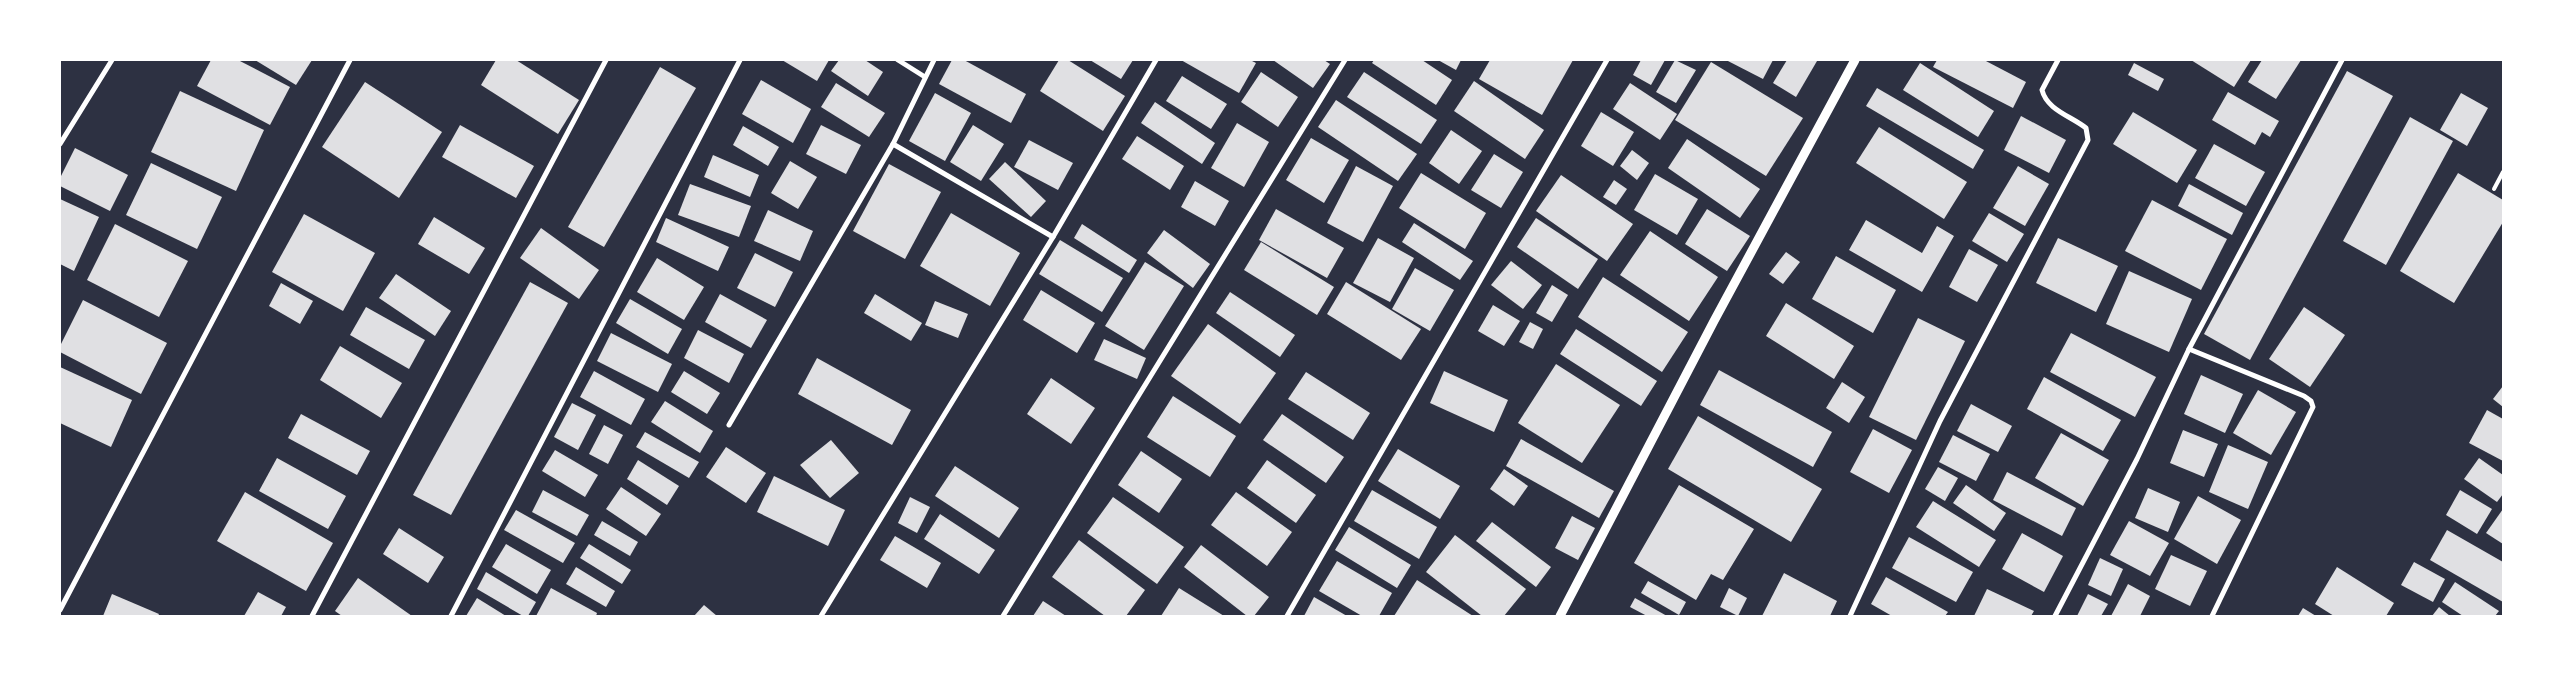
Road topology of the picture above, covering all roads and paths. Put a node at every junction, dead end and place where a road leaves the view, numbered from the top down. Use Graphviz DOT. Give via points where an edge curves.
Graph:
graph roads {
  1 [pos="112,60"];
  2 [pos="350,60"];
  3 [pos="606,60"];
  4 [pos="740,60"];
  5 [pos="898,60"];
  6 [pos="934,60"];
  7 [pos="1156,60"];
  8 [pos="1345,60"];
  9 [pos="1607,60"];
  10 [pos="1855,60"];
  11 [pos="2058,60"];
  12 [pos="2342,60"];
  13 [pos="924,77"];
  14 [pos="60,144"];
  15 [pos="893,144"];
  16 [pos="2503,172"];
  17 [pos="2494,189"];
  18 [pos="1053,237"];
  19 [pos="2189,349"];
  20 [pos="729,424"];
  21 [pos="60,610"];
  22 [pos="312,616"];
  23 [pos="451,616"];
  24 [pos="821,616"];
  25 [pos="1003,616"];
  26 [pos="1287,616"];
  27 [pos="1560,616"];
  28 [pos="1850,616"];
  29 [pos="2055,616"];
  30 [pos="2212,616"];
  1 -- 14 [label="street"];
  2 -- 21 [label="street"];
  3 -- 22 [label="street"];
  4 -- 23 [label="street"];
  5 -- 13 [label="street"];
  6 -- 13 [label="street"];
  7 -- 18 [label="street"];
  8 -- 25 [label="street"];
  9 -- 26 [label="street"];
  10 -- 27 [label="street"];
  11 -- 28 [label="street" via="2042,90 2044,97 2049,104 2086,128 2088,140 1940,421"];
  12 -- 19 [label="street"];
  13 -- 15 [label="street"];
  15 -- 18 [label="street"];
  15 -- 20 [label="street"];
  16 -- 17 [label="lane"];
  18 -- 24 [label="street"];
  19 -- 29 [label="street" via="2137,459"];
  19 -- 30 [label="street" via="2304,396 2313,407"];
}
